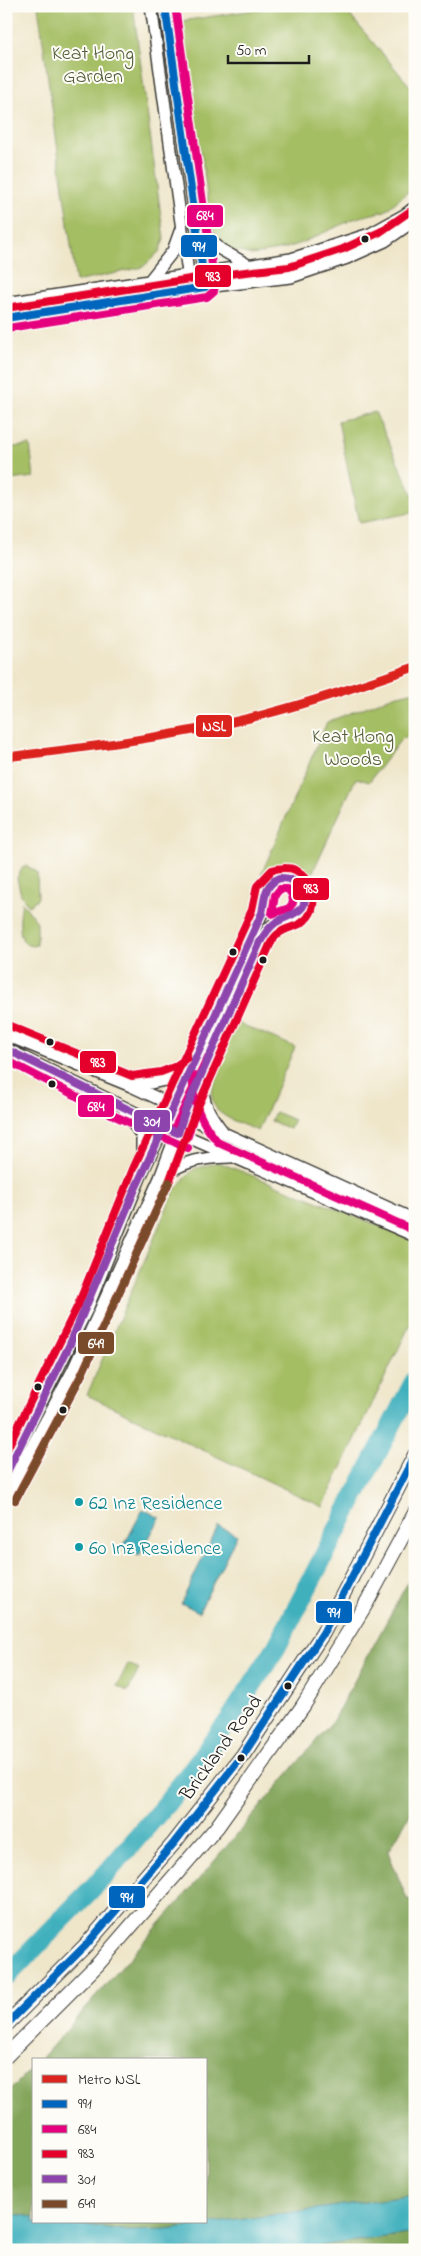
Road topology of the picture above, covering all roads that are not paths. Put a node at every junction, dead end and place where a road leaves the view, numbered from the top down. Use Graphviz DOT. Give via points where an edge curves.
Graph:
graph roads {
  1 [pos="151,6"];
  2 [pos="165,6"];
  3 [pos="415,207"];
  4 [pos="415,220"];
  5 [pos="196,226"];
  6 [pos="182,227"];
  7 [pos="248,265"];
  8 [pos="203,271"];
  9 [pos="188,274"];
  10 [pos="145,281"];
  11 [pos="205,287"];
  12 [pos="190,290"];
  13 [pos="141,297"];
  14 [pos="6,302"];
  15 [pos="6,318"];
  16 [pos="6,1035"];
  17 [pos="6,1049"];
  18 [pos="194,1066"];
  19 [pos="202,1075"];
  20 [pos="131,1086"];
  21 [pos="173,1106"];
  22 [pos="122,1108"];
  23 [pos="185,1111"];
  24 [pos="164,1127"];
  25 [pos="178,1133"];
  26 [pos="225,1135"];
  27 [pos="234,1157"];
  28 [pos="142,1173"];
  29 [pos="160,1178"];
  30 [pos="415,1220"];
  31 [pos="415,1236"];
  32 [pos="415,1456"];
  33 [pos="10,1474"];
  34 [pos="6,1495"];
  35 [pos="415,1513"];
  36 [pos="6,2025"];
  37 [pos="6,2056"];
  1 -- 6 [label="street"];
  2 -- 5 [label="street"];
  3 -- 7 [label="street" via="370,234 291,259"];
  4 -- 11 [label="street" via="347,258 290,277"];
  5 -- 7 [label="street" via="220,249"];
  5 -- 8 [label="street"];
  6 -- 9 [label="street"];
  6 -- 10 [label="street" via="173,251"];
  7 -- 8 [label="street"];
  8 -- 9 [label="street"];
  8 -- 11 [label="street"];
  9 -- 10 [label="street"];
  9 -- 12 [label="street"];
  10 -- 13 [label="street"];
  10 -- 14 [label="street"];
  11 -- 12 [label="street"];
  12 -- 13 [label="street"];
  13 -- 15 [label="street"];
  16 -- 20 [label="street"];
  17 -- 22 [label="street"];
  18 -- 19 [label="street" via="262,913 266,890 276,879 291,879 300,887 303,904 295,915 274,923 267,930"];
  18 -- 20 [label="street" via="162,1082"];
  18 -- 21 [label="street"];
  19 -- 23 [label="street"];
  19 -- 26 [label="street" via="204,1102"];
  20 -- 21 [label="street"];
  21 -- 23 [label="street"];
  21 -- 24 [label="street"];
  22 -- 24 [label="street"];
  22 -- 28 [label="street" via="142,1136"];
  23 -- 25 [label="street"];
  23 -- 26 [label="street"];
  24 -- 25 [label="street"];
  24 -- 28 [label="street"];
  25 -- 27 [label="street"];
  25 -- 29 [label="street"];
  26 -- 30 [label="street"];
  27 -- 29 [label="street" via="198,1158 177,1166"];
  27 -- 31 [label="street"];
  28 -- 33 [label="street" via="90,1302"];
  29 -- 33 [label="street" via="73,1370"];
  32 -- 36 [label="main road, Brickland Road" via="323,1633 243,1755 174,1843 86,1945"];
  33 -- 34 [label="street"];
  35 -- 37 [label="main road" via="367,1602 303,1706 217,1826 98,1964"];
}
